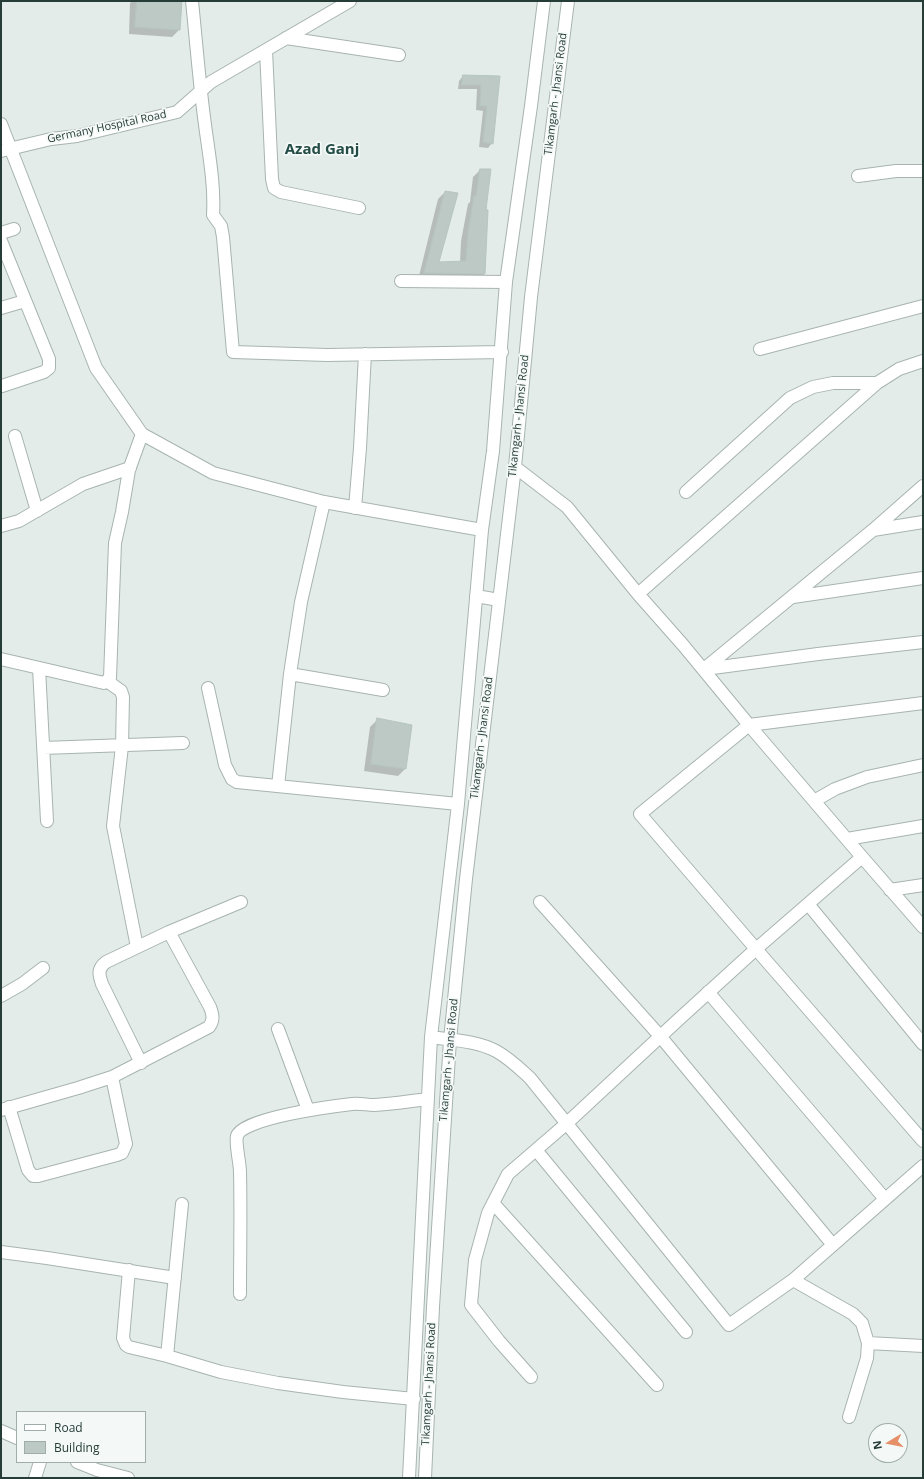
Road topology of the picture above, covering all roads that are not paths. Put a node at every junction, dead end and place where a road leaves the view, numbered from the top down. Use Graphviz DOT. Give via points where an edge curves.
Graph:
graph roads {
  1 [pos="192,1"];
  2 [pos="350,1"];
  3 [pos="544,1"];
  4 [pos="568,1"];
  5 [pos="286,38"];
  6 [pos="266,50"];
  7 [pos="399,54"];
  8 [pos="201,91"];
  9 [pos="1,124"];
  10 [pos="6,150"];
  11 [pos="923,171"];
  12 [pos="858,176"];
  13 [pos="359,208"];
  14 [pos="14,229"];
  15 [pos="1,233"];
  16 [pos="1,241"];
  17 [pos="401,281"];
  18 [pos="506,282"];
  19 [pos="25,301"];
  20 [pos="923,306"];
  21 [pos="1,308"];
  22 [pos="760,349"];
  23 [pos="502,352"];
  24 [pos="365,354"];
  25 [pos="923,361"];
  26 [pos="877,383"];
  27 [pos="2,386"];
  28 [pos="142,434"];
  29 [pos="14,436"];
  30 [pos="515,467"];
  31 [pos="130,468"];
  32 [pos="923,486"];
  33 [pos="686,492"];
  34 [pos="324,502"];
  35 [pos="355,508"];
  36 [pos="37,511"];
  37 [pos="923,522"];
  38 [pos="1,526"];
  39 [pos="482,530"];
  40 [pos="873,530"];
  41 [pos="923,578"];
  42 [pos="638,594"];
  43 [pos="476,596"];
  44 [pos="792,597"];
  45 [pos="499,600"];
  46 [pos="923,642"];
  47 [pos="1,658"];
  48 [pos="39,668"];
  49 [pos="704,670"];
  50 [pos="290,674"];
  51 [pos="107,681"];
  52 [pos="208,688"];
  53 [pos="383,690"];
  54 [pos="923,703"];
  55 [pos="749,725"];
  56 [pos="183,743"];
  57 [pos="122,746"];
  58 [pos="44,748"];
  59 [pos="923,765"];
  60 [pos="278,786"];
  61 [pos="814,801"];
  62 [pos="458,804"];
  63 [pos="47,821"];
  64 [pos="923,826"];
  65 [pos="847,839"];
  66 [pos="862,857"];
  67 [pos="923,885"];
  68 [pos="890,890"];
  69 [pos="241,902"];
  70 [pos="540,902"];
  71 [pos="808,904"];
  72 [pos="923,927"];
  73 [pos="169,932"];
  74 [pos="137,947"];
  75 [pos="756,949"];
  76 [pos="43,968"];
  77 [pos="708,992"];
  78 [pos="1,996"];
  79 [pos="278,1029"];
  80 [pos="660,1036"];
  81 [pos="431,1037"];
  82 [pos="450,1040"];
  83 [pos="923,1044"];
  84 [pos="141,1063"];
  85 [pos="112,1077"];
  86 [pos="428,1099"];
  87 [pos="5,1108"];
  88 [pos="308,1110"];
  89 [pos="566,1124"];
  90 [pos="923,1141"];
  91 [pos="536,1150"];
  92 [pos="923,1166"];
  93 [pos="885,1199"];
  94 [pos="493,1203"];
  95 [pos="182,1204"];
  96 [pos="833,1245"];
  97 [pos="1,1252"];
  98 [pos="129,1270"];
  99 [pos="175,1278"];
  100 [pos="793,1280"];
  101 [pos="240,1294"];
  102 [pos="686,1332"];
  103 [pos="868,1343"];
  104 [pos="923,1346"];
  105 [pos="167,1356"];
  106 [pos="531,1377"];
  107 [pos="657,1385"];
  108 [pos="414,1399"];
  109 [pos="849,1417"];
  110 [pos="1,1431"];
  111 [pos="16,1438"];
  112 [pos="40,1463"];
  113 [pos="80,1463"];
  114 [pos="35,1478"];
  115 [pos="128,1478"];
  116 [pos="409,1478"];
  117 [pos="425,1478"];
  1 -- 8 [label="street"];
  2 -- 5 [label="street, Germany Hospital Road"];
  3 -- 18 [label="street"];
  4 -- 30 [label="street, Tikamgarh - Jhansi Road" via="532,289"];
  5 -- 6 [label="street, Germany Hospital Road"];
  5 -- 7 [label="street"];
  6 -- 8 [label="street, Germany Hospital Road" via="210,82"];
  6 -- 13 [label="street" via="274,188 281,192"];
  8 -- 10 [label="street, Germany Hospital Road" via="177,112"];
  8 -- 24 [label="street" via="211,170 212,216 221,226 223,237 233,352"];
  9 -- 10 [label="street"];
  10 -- 28 [label="street" via="96,368"];
  11 -- 12 [label="street" via="896,171"];
  14 -- 15 [label="street"];
  16 -- 19 [label="street"];
  17 -- 18 [label="street"];
  18 -- 23 [label="street"];
  19 -- 21 [label="street"];
  19 -- 27 [label="street" via="49,359 50,368"];
  20 -- 22 [label="street"];
  23 -- 24 [label="street"];
  23 -- 39 [label="street" via="493,451"];
  24 -- 35 [label="street"];
  25 -- 26 [label="street" via="899,369"];
  26 -- 33 [label="street" via="833,383 813,387 790,398"];
  26 -- 42 [label="street"];
  28 -- 31 [label="street"];
  28 -- 34 [label="street" via="213,473"];
  29 -- 36 [label="street"];
  30 -- 42 [label="street" via="567,508"];
  30 -- 45 [label="street, Tikamgarh - Jhansi Road"];
  31 -- 36 [label="street" via="83,484"];
  31 -- 51 [label="street" via="114,543 110,678"];
  32 -- 40 [label="street"];
  34 -- 35 [label="street"];
  34 -- 50 [label="street" via="301,602"];
  35 -- 39 [label="street"];
  36 -- 38 [label="street" via="19,521"];
  37 -- 40 [label="street"];
  39 -- 43 [label="street"];
  40 -- 44 [label="street"];
  41 -- 44 [label="street"];
  42 -- 49 [label="street"];
  43 -- 45 [label="street"];
  43 -- 62 [label="street"];
  44 -- 49 [label="street"];
  45 -- 82 [label="street, Tikamgarh - Jhansi Road"];
  46 -- 49 [label="street"];
  47 -- 48 [label="street"];
  48 -- 51 [label="street" via="104,683"];
  48 -- 58 [label="street"];
  49 -- 55 [label="street"];
  50 -- 53 [label="street"];
  50 -- 60 [label="street"];
  51 -- 57 [label="street" via="122,694"];
  52 -- 60 [label="street" via="225,765 232,779 237,782"];
  54 -- 55 [label="street"];
  55 -- 61 [label="street"];
  55 -- 75 [label="street" via="640,814"];
  56 -- 57 [label="street"];
  57 -- 58 [label="street"];
  57 -- 74 [label="street" via="113,826"];
  58 -- 63 [label="street"];
  59 -- 61 [label="street" via="867,777 835,789"];
  60 -- 62 [label="street"];
  61 -- 65 [label="street"];
  62 -- 81 [label="street"];
  64 -- 65 [label="street"];
  65 -- 66 [label="street"];
  66 -- 68 [label="street"];
  66 -- 71 [label="street"];
  67 -- 68 [label="street"];
  68 -- 72 [label="street"];
  69 -- 73 [label="street"];
  70 -- 80 [label="street"];
  71 -- 75 [label="street"];
  71 -- 83 [label="street"];
  73 -- 74 [label="street"];
  73 -- 84 [label="street" via="210,1008 213,1022 209,1027"];
  74 -- 84 [label="street" via="102,966 99,976"];
  75 -- 77 [label="street"];
  75 -- 90 [label="street"];
  76 -- 78 [label="street"];
  77 -- 80 [label="street"];
  77 -- 93 [label="street"];
  79 -- 88 [label="street"];
  80 -- 89 [label="street"];
  80 -- 96 [label="street"];
  81 -- 82 [label="street"];
  81 -- 86 [label="street"];
  82 -- 89 [label="street" via="495,1050 515,1063"];
  82 -- 117 [label="street, Tikamgarh - Jhansi Road" via="433,1299"];
  84 -- 85 [label="street"];
  85 -- 87 [label="street"];
  85 -- 87 [label="street" via="126,1144 122,1153 117,1155 33,1176 28,1170"];
  86 -- 88 [label="street"];
  86 -- 108 [label="street"];
  88 -- 101 [label="street" via="270,1118 243,1129 237,1135"];
  89 -- 91 [label="street"];
  89 -- 100 [label="street" via="729,1325"];
  91 -- 94 [label="street" via="508,1174"];
  91 -- 102 [label="street"];
  92 -- 93 [label="street"];
  93 -- 96 [label="street"];
  94 -- 106 [label="street" via="475,1260 471,1305"];
  94 -- 107 [label="street"];
  95 -- 99 [label="street"];
  96 -- 100 [label="street"];
  97 -- 98 [label="street"];
  98 -- 99 [label="street"];
  98 -- 105 [label="street" via="124,1343 129,1347"];
  99 -- 105 [label="street"];
  100 -- 103 [label="street" via="853,1314 862,1323"];
  103 -- 104 [label="street"];
  103 -- 109 [label="street" via="867,1358"];
  105 -- 108 [label="street" via="221,1372 278,1383"];
  108 -- 116 [label="street"];
  110 -- 111 [label="street"];
  112 -- 114 [label="street"];
  113 -- 115 [label="street"];
}
